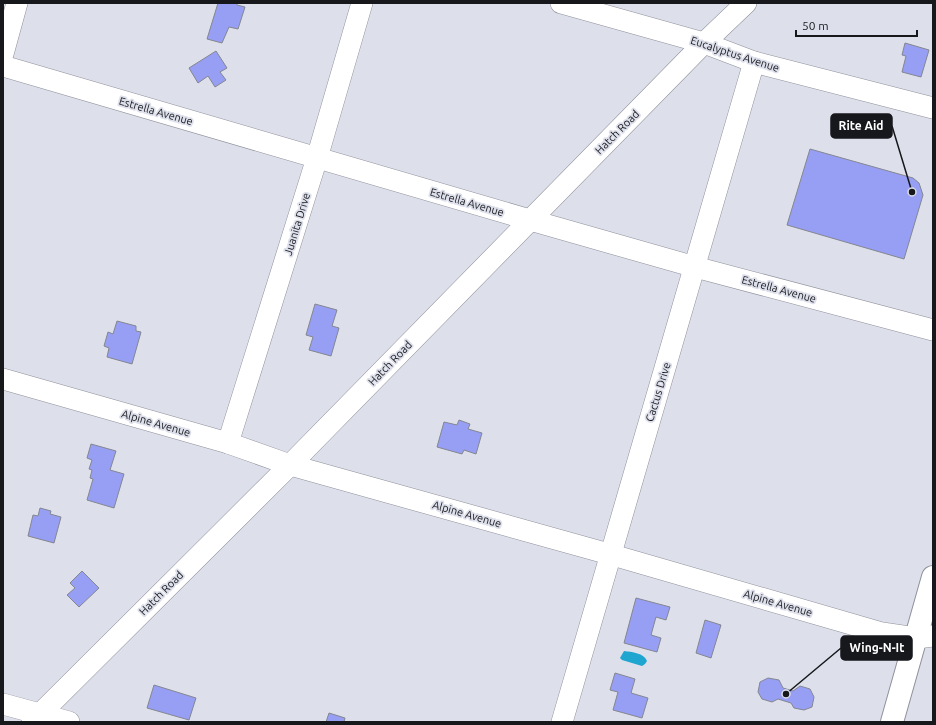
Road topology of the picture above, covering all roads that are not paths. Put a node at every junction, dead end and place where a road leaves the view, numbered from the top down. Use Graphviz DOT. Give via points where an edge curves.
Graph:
graph roads {
  1 [pos="17,3"];
  2 [pos="362,3"];
  3 [pos="561,3"];
  4 [pos="746,3"];
  5 [pos="704,43"];
  6 [pos="3,54"];
  7 [pos="754,62"];
  8 [pos="3,66"];
  9 [pos="933,108"];
  10 [pos="317,158"];
  11 [pos="530,220"];
  12 [pos="695,266"];
  13 [pos="933,330"];
  14 [pos="3,379"];
  15 [pos="228,443"];
  16 [pos="290,465"];
  17 [pos="609,554"];
  18 [pos="933,577"];
  19 [pos="925,637"];
  20 [pos="3,704"];
  21 [pos="36,718"];
  22 [pos="69,722"];
  23 [pos="562,722"];
  24 [pos="892,722"];
  1 -- 6 [label="street"];
  2 -- 10 [label="street, Juanita Drive"];
  3 -- 5 [label="street, Eucalyptus Avenue"];
  4 -- 5 [label="street, Hatch Road"];
  5 -- 7 [label="street, Eucalyptus Avenue"];
  5 -- 11 [label="street, Hatch Road"];
  7 -- 9 [label="street, Eucalyptus Avenue"];
  7 -- 12 [label="street, Cactus Drive"];
  8 -- 10 [label="street, Estrella Avenue"];
  10 -- 11 [label="street, Estrella Avenue"];
  10 -- 15 [label="street, Juanita Drive"];
  11 -- 12 [label="street, Estrella Avenue"];
  11 -- 16 [label="street, Hatch Road"];
  12 -- 13 [label="street, Estrella Avenue"];
  12 -- 17 [label="street, Cactus Drive"];
  14 -- 15 [label="street, Alpine Avenue"];
  15 -- 16 [label="street, Alpine Avenue"];
  16 -- 17 [label="street, Alpine Avenue"];
  16 -- 21 [label="street, Hatch Road"];
  17 -- 19 [label="street, Alpine Avenue" via="882,633"];
  17 -- 23 [label="street, Cactus Drive"];
  18 -- 19 [label="main road"];
  19 -- 24 [label="main road"];
  20 -- 21 [label="street"];
  21 -- 22 [label="street"];
}
